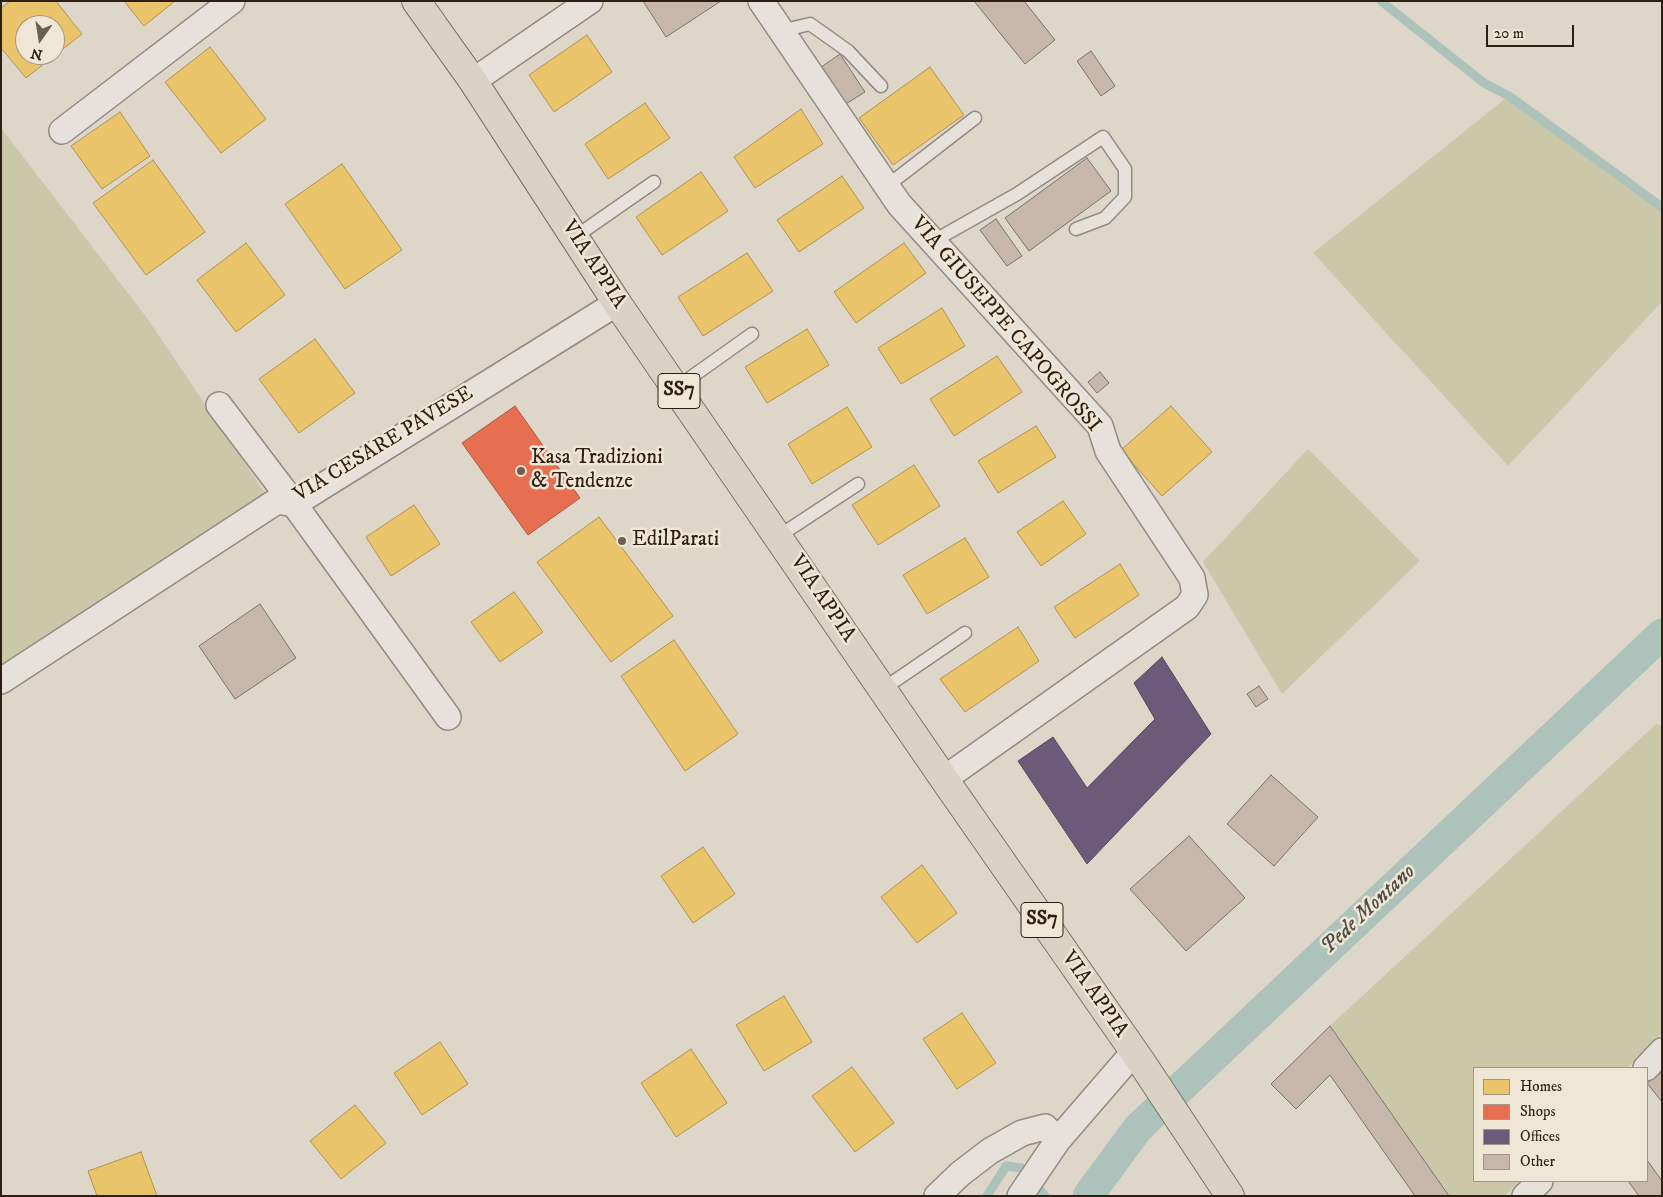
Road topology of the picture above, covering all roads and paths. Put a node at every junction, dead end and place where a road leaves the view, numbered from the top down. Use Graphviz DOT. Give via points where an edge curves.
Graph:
graph roads {
  1 [pos="232,1"];
  2 [pos="416,1"];
  3 [pos="590,1"];
  4 [pos="761,1"];
  5 [pos="783,34"];
  6 [pos="473,81"];
  7 [pos="881,86"];
  8 [pos="975,118"];
  9 [pos="62,131"];
  10 [pos="654,182"];
  11 [pos="887,186"];
  12 [pos="1076,229"];
  13 [pos="575,237"];
  14 [pos="935,244"];
  15 [pos="617,303"];
  16 [pos="752,334"];
  17 [pos="676,388"];
  18 [pos="219,406"];
  19 [pos="858,484"];
  20 [pos="294,504"];
  21 [pos="778,536"];
  22 [pos="965,633"];
  23 [pos="1,681"];
  24 [pos="883,689"];
  25 [pos="448,717"];
  26 [pos="944,779"];
  27 [pos="1662,1051"];
  28 [pos="1137,1056"];
  29 [pos="1647,1067"];
  30 [pos="1058,1140"];
  31 [pos="1539,1182"];
  32 [pos="1028,1185"];
  33 [pos="936,1196"];
  34 [pos="1230,1196"];
  35 [pos="1526,1196"];
  1 -- 9 [label="street"];
  2 -- 6 [label="main road, VIA APPIA / SS7"];
  3 -- 6 [label="street"];
  4 -- 5 [label="street, VIA GIUSEPPE CAPOGROSSI"];
  5 -- 7 [label="lane" via="789,29 810,24 848,51"];
  5 -- 11 [label="street, VIA GIUSEPPE CAPOGROSSI"];
  6 -- 13 [label="main road, VIA APPIA / SS7"];
  8 -- 11 [label="lane"];
  10 -- 13 [label="lane"];
  11 -- 14 [label="street, VIA GIUSEPPE CAPOGROSSI"];
  12 -- 14 [label="lane" via="1105,218 1124,197 1125,169 1102,137"];
  13 -- 15 [label="main road, VIA APPIA / SS7"];
  14 -- 26 [label="street, VIA GIUSEPPE CAPOGROSSI" via="1100,426 1108,451 1192,578 1195,595 1187,607"];
  15 -- 17 [label="main road, VIA APPIA / SS7"];
  15 -- 20 [label="street, VIA CESARE PAVESE"];
  16 -- 17 [label="lane"];
  17 -- 21 [label="main road, VIA APPIA / SS7"];
  18 -- 20 [label="street"];
  19 -- 21 [label="lane"];
  20 -- 23 [label="street, VIA CESARE PAVESE" via="277,500"];
  20 -- 25 [label="street"];
  21 -- 24 [label="main road, VIA APPIA / SS7"];
  22 -- 24 [label="lane"];
  24 -- 26 [label="main road, VIA APPIA / SS7"];
  26 -- 28 [label="main road, VIA APPIA / SS7"];
  27 -- 29 [label="street"];
  28 -- 30 [label="street"];
  28 -- 34 [label="main road, VIA APPIA / SS7"];
  30 -- 32 [label="street"];
  30 -- 33 [label="street" via="1045,1128 1022,1133 990,1151"];
  31 -- 35 [label="street"];
}
